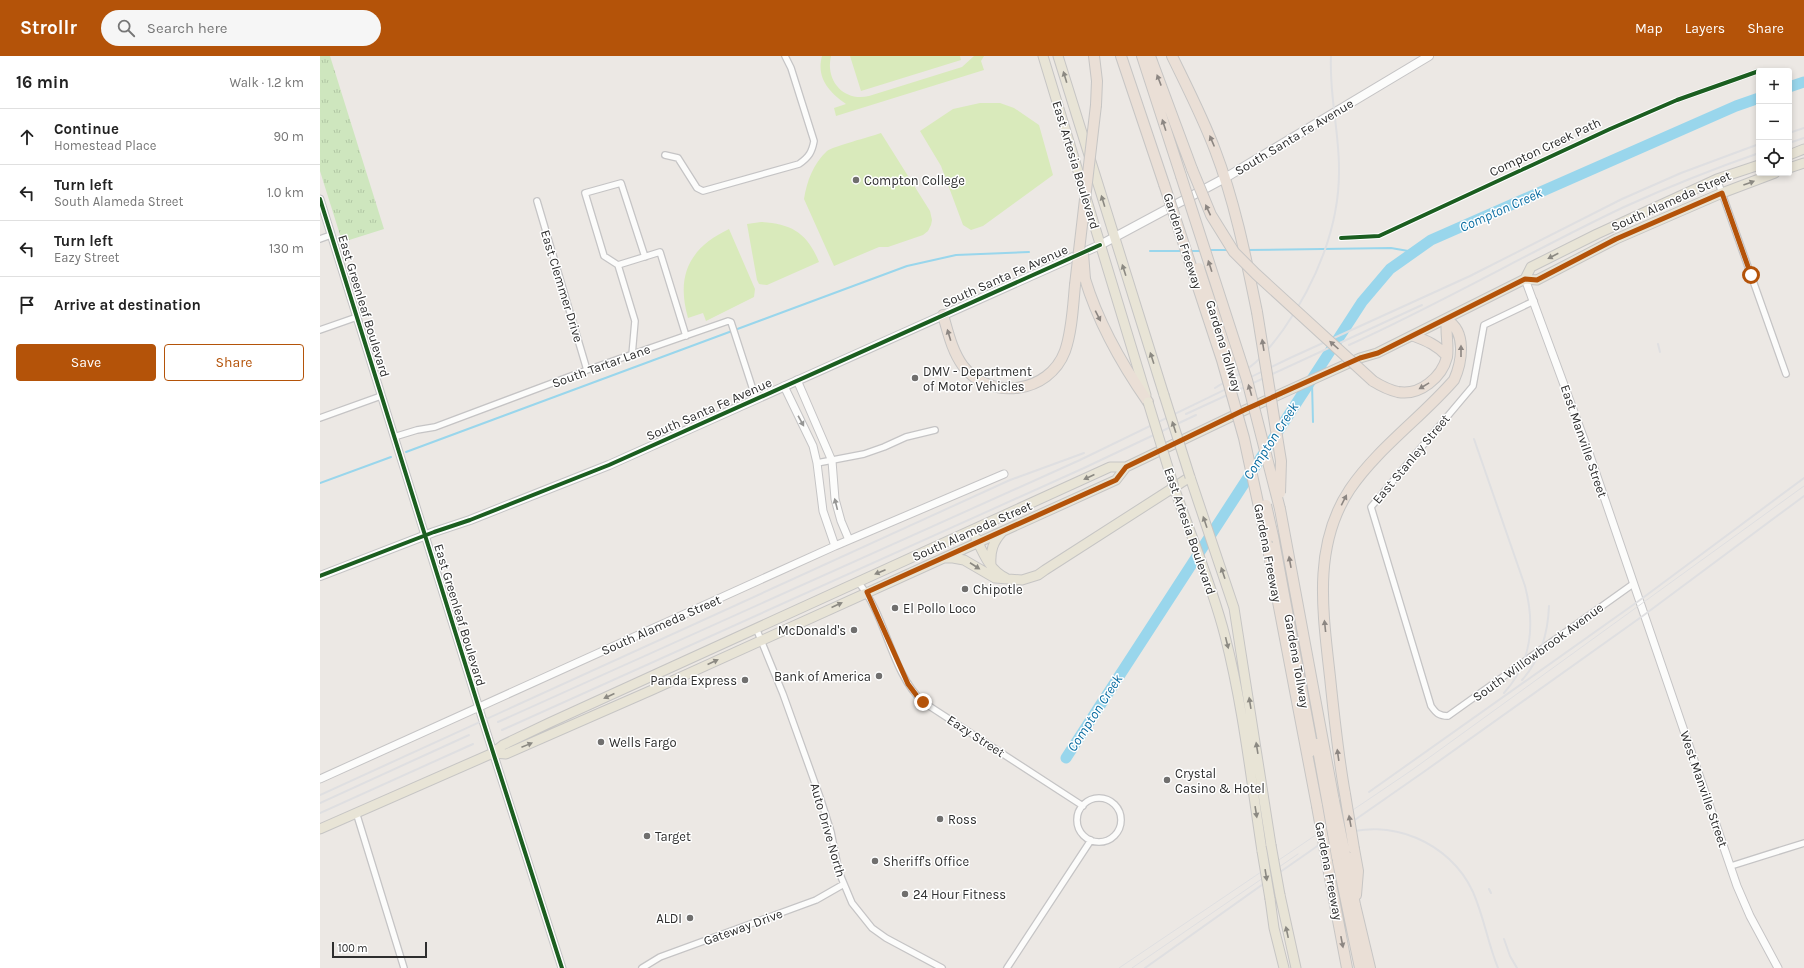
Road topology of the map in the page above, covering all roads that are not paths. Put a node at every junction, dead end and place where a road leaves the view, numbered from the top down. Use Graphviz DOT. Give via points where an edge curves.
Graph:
graph roads {
  1 [pos="786,56"];
  2 [pos="1043,56"];
  3 [pos="1058,56"];
  4 [pos="1094,56"];
  5 [pos="1121,56"];
  6 [pos="1127,56"];
  7 [pos="1142,56"];
  8 [pos="1150,56"];
  9 [pos="1172,56"];
  10 [pos="1429,56"];
  11 [pos="1804,149"];
  12 [pos="1792,154"];
  13 [pos="665,155"];
  14 [pos="1804,163"];
  15 [pos="1756,166"];
  16 [pos="1792,167"];
  17 [pos="1767,176"];
  18 [pos="1225,178"];
  19 [pos="1717,179"];
  20 [pos="1167,182"];
  21 [pos="1722,193"];
  22 [pos="320,199"];
  23 [pos="537,201"];
  24 [pos="1082,229"];
  25 [pos="331,235"];
  26 [pos="1114,238"];
  27 [pos="320,239"];
  28 [pos="1100,245"];
  29 [pos="644,257"];
  30 [pos="618,265"];
  31 [pos="1525,279"];
  32 [pos="1534,301"];
  33 [pos="943,315"];
  34 [pos="357,317"];
  35 [pos="1447,320"];
  36 [pos="320,330"];
  37 [pos="686,336"];
  38 [pos="1414,336"];
  39 [pos="632,355"];
  40 [pos="1447,356"];
  41 [pos="587,370"];
  42 [pos="1786,374"];
  43 [pos="797,380"];
  44 [pos="784,386"];
  45 [pos="381,396"];
  46 [pos="756,399"];
  47 [pos="1148,402"];
  48 [pos="320,418"];
  49 [pos="935,430"];
  50 [pos="394,437"];
  51 [pos="832,461"];
  52 [pos="817,463"];
  53 [pos="1126,467"];
  54 [pos="1004,474"];
  55 [pos="1190,477"];
  56 [pos="1170,489"];
  57 [pos="1280,509"];
  58 [pos="972,530"];
  59 [pos="1005,530"];
  60 [pos="425,536"];
  61 [pos="849,540"];
  62 [pos="978,542"];
  63 [pos="835,546"];
  64 [pos="941,559"];
  65 [pos="991,565"];
  66 [pos="320,576"];
  67 [pos="1008,578"];
  68 [pos="858,582"];
  69 [pos="1633,584"];
  70 [pos="867,592"];
  71 [pos="1297,601"];
  72 [pos="1641,605"];
  73 [pos="756,628"];
  74 [pos="760,640"];
  75 [pos="1245,675"];
  76 [pos="1235,678"];
  77 [pos="478,708"];
  78 [pos="1441,716"];
  79 [pos="493,753"];
  80 [pos="320,778"];
  81 [pos="1263,790"];
  82 [pos="1253,793"];
  83 [pos="1083,806"];
  84 [pos="356,812"];
  85 [pos="320,829"];
  86 [pos="1091,840"];
  87 [pos="1804,843"];
  88 [pos="1341,855"];
  89 [pos="1731,866"];
  90 [pos="844,884"];
  91 [pos="1355,905"];
  92 [pos="404,968"];
  93 [pos="562,968"];
  94 [pos="642,968"];
  95 [pos="942,968"];
  96 [pos="1007,968"];
  97 [pos="1284,968"];
  98 [pos="1296,968"];
  99 [pos="1347,968"];
  100 [pos="1360,968"];
  101 [pos="1370,968"];
  102 [pos="1778,968"];
  1 -- 13 [label="street" via="814,141 808,158 799,164 703,191 697,188 678,158"];
  2 -- 28 [label="main road, East Artesia Boulevard"];
  26 -- 3 [label="main road, East Artesia Boulevard, one-way"];
  4 -- 24 [label="highway, bridge" via="1096,105"];
  5 -- 20 [label="highway, Gardena Freeway"];
  6 -- 20 [label="highway"];
  57 -- 7 [label="highway, Gardena Freeway, one-way, bridge" via="1247,380"];
  40 -- 8 [label="highway, one-way, bridge" via="1436,377 1419,390 1400,392 1383,387 1373,381 1234,252 1211,215"];
  18 -- 9 [label="highway, one-way" via="1204,124"];
  10 -- 18 [label="main road, South Santa Fe Avenue"];
  11 -- 12 [label="main road"];
  14 -- 16 [label="main road"];
  15 -- 19 [label="main road, South Alameda Street"];
  21 -- 17 [label="main road, South Alameda Street, one-way"];
  18 -- 26 [label="main road, South Santa Fe Avenue"];
  57 -- 18 [label="highway, one-way, bridge" via="1281,461 1257,312"];
  19 -- 21 [label="street"];
  19 -- 31 [label="main road, South Alameda Street, one-way" via="1531,267"];
  20 -- 99 [label="highway, Gardena Freeway, one-way, bridge" via="1222,360 1270,540"];
  21 -- 31 [label="main road, South Alameda Street" via="1616,239 1537,280"];
  21 -- 42 [label="street"];
  22 -- 25 [label="street, East Greenleaf Boulevard"];
  23 -- 41 [label="street, East Clemmer Drive"];
  24 -- 33 [label="highway, one-way, bridge" via="1071,323 1062,356 1038,382 1008,390 982,382 969,372 957,356"];
  24 -- 47 [label="highway, one-way, bridge" via="1085,279 1095,309"];
  25 -- 27 [label="street"];
  25 -- 34 [label="street, East Greenleaf Boulevard"];
  26 -- 28 [label="main road, South Santa Fe Avenue"];
  55 -- 26 [label="main road, East Artesia Boulevard, one-way, bridge"];
  28 -- 33 [label="main road, South Santa Fe Avenue"];
  28 -- 47 [label="main road, East Artesia Boulevard"];
  29 -- 30 [label="street"];
  29 -- 30 [label="street" via="621,183 585,193 604,256"];
  29 -- 37 [label="street" via="660,252"];
  30 -- 39 [label="street" via="636,321"];
  31 -- 32 [label="street, East Manville Street"];
  31 -- 35 [label="main road, South Alameda Street"];
  32 -- 69 [label="street, East Manville Street"];
  32 -- 78 [label="street, East Stanley Street" via="1484,325 1473,386 1371,507 1431,706 1435,713"];
  33 -- 43 [label="main road, South Santa Fe Avenue"];
  34 -- 36 [label="street"];
  34 -- 45 [label="street, East Greenleaf Boulevard"];
  35 -- 38 [label="main road, South Alameda Street"];
  35 -- 40 [label="highway"];
  91 -- 35 [label="highway, one-way, bridge" via="1358,871 1338,757 1322,602 1327,542 1350,490 1371,462 1454,380 1460,362 1461,343 1452,323"];
  37 -- 39 [label="street, South Tartar Lane"];
  37 -- 46 [label="street, South Tartar Lane" via="731,322"];
  38 -- 40 [label="highway" via="1433,343"];
  38 -- 53 [label="main road, South Alameda Street, bridge" via="1244,410"];
  39 -- 41 [label="street, South Tartar Lane"];
  41 -- 50 [label="street, South Tartar Lane" via="435,427"];
  43 -- 44 [label="main road, South Santa Fe Avenue"];
  43 -- 51 [label="street"];
  44 -- 46 [label="main road, South Santa Fe Avenue"];
  44 -- 52 [label="street, one-way" via="813,446"];
  45 -- 48 [label="street"];
  45 -- 50 [label="street, East Greenleaf Boulevard"];
  46 -- 60 [label="main road, South Santa Fe Avenue" via="609,465"];
  47 -- 56 [label="main road, East Artesia Boulevard, bridge"];
  49 -- 51 [label="street" via="906,437 864,454"];
  50 -- 60 [label="street, East Greenleaf Boulevard"];
  51 -- 52 [label="street"];
  61 -- 51 [label="street, one-way" via="835,499"];
  52 -- 63 [label="street" via="823,511"];
  53 -- 58 [label="main road, South Alameda Street, one-way" via="1110,467"];
  53 -- 59 [label="main road, South Alameda Street" via="1116,480"];
  54 -- 61 [label="street, South Alameda Street"];
  55 -- 56 [label="main road"];
  75 -- 55 [label="main road, East Artesia Boulevard, one-way" via="1234,608"];
  56 -- 67 [label="main road" via="1038,575 1022,580"];
  56 -- 76 [label="main road, East Artesia Boulevard, one-way" via="1216,605"];
  71 -- 57 [label="highway, Gardena Freeway, one-way"];
  58 -- 62 [label="main road"];
  58 -- 68 [label="main road, South Alameda Street, one-way"];
  59 -- 62 [label="main road, South Alameda Street"];
  59 -- 65 [label="main road" via="992,546"];
  60 -- 66 [label="main road, South Santa Fe Avenue"];
  60 -- 77 [label="street, East Greenleaf Boulevard"];
  61 -- 63 [label="street, South Alameda Street"];
  62 -- 64 [label="main road, South Alameda Street"];
  62 -- 65 [label="main road"];
  63 -- 77 [label="street, South Alameda Street"];
  64 -- 67 [label="main road, one-way" via="964,560 975,565 986,575"];
  64 -- 70 [label="main road, South Alameda Street"];
  65 -- 67 [label="main road" via="1001,576"];
  68 -- 70 [label="street, Eazy Street"];
  68 -- 73 [label="main road, South Alameda Street"];
  69 -- 72 [label="street, East Manville Street"];
  69 -- 78 [label="street, South Willowbrook Avenue" via="1448,716"];
  74 -- 70 [label="main road, South Alameda Street, one-way"];
  70 -- 83 [label="street, Eazy Street" via="908,684 923,702"];
  71 -- 88 [label="highway, Gardena Tollway, bridge" via="1293,615"];
  72 -- 89 [label="street, West Manville Street"];
  73 -- 74 [label="street, Auto Drive North"];
  73 -- 79 [label="main road, South Alameda Street, one-way" via="549,723"];
  79 -- 74 [label="main road, South Alameda Street, one-way" via="506,754 560,732"];
  74 -- 90 [label="street, Auto Drive North" via="783,694 821,800"];
  75 -- 76 [label="main road"];
  81 -- 75 [label="main road, East Artesia Boulevard, one-way"];
  76 -- 82 [label="main road, East Artesia Boulevard"];
  77 -- 79 [label="street, East Greenleaf Boulevard"];
  77 -- 80 [label="street, South Alameda Street"];
  79 -- 84 [label="main road, South Alameda Street"];
  79 -- 93 [label="street, East Greenleaf Boulevard"];
  81 -- 82 [label="main road"];
  98 -- 81 [label="main road, East Artesia Boulevard, one-way, bridge" via="1280,894"];
  82 -- 97 [label="main road, East Artesia Boulevard, one-way, bridge" via="1274,928"];
  83 -- 86 [label="street" via="1079,813 1078,825 1084,836"];
  83 -- 86 [label="street" via="1093,800 1106,800 1117,808 1121,817 1120,826 1113,837 1104,841"];
  84 -- 85 [label="main road, South Alameda Street"];
  84 -- 92 [label="street"];
  86 -- 96 [label="street"];
  87 -- 89 [label="street"];
  88 -- 91 [label="highway, Gardena Freeway"];
  88 -- 100 [label="highway, Gardena Tollway"];
  89 -- 102 [label="street, West Manville Street" via="1750,916"];
  90 -- 94 [label="street, Gateway Drive" via="816,900 660,957"];
  90 -- 95 [label="street, Auto Drive North" via="852,903 872,928"];
  91 -- 101 [label="highway, Gardena Freeway"];
}
